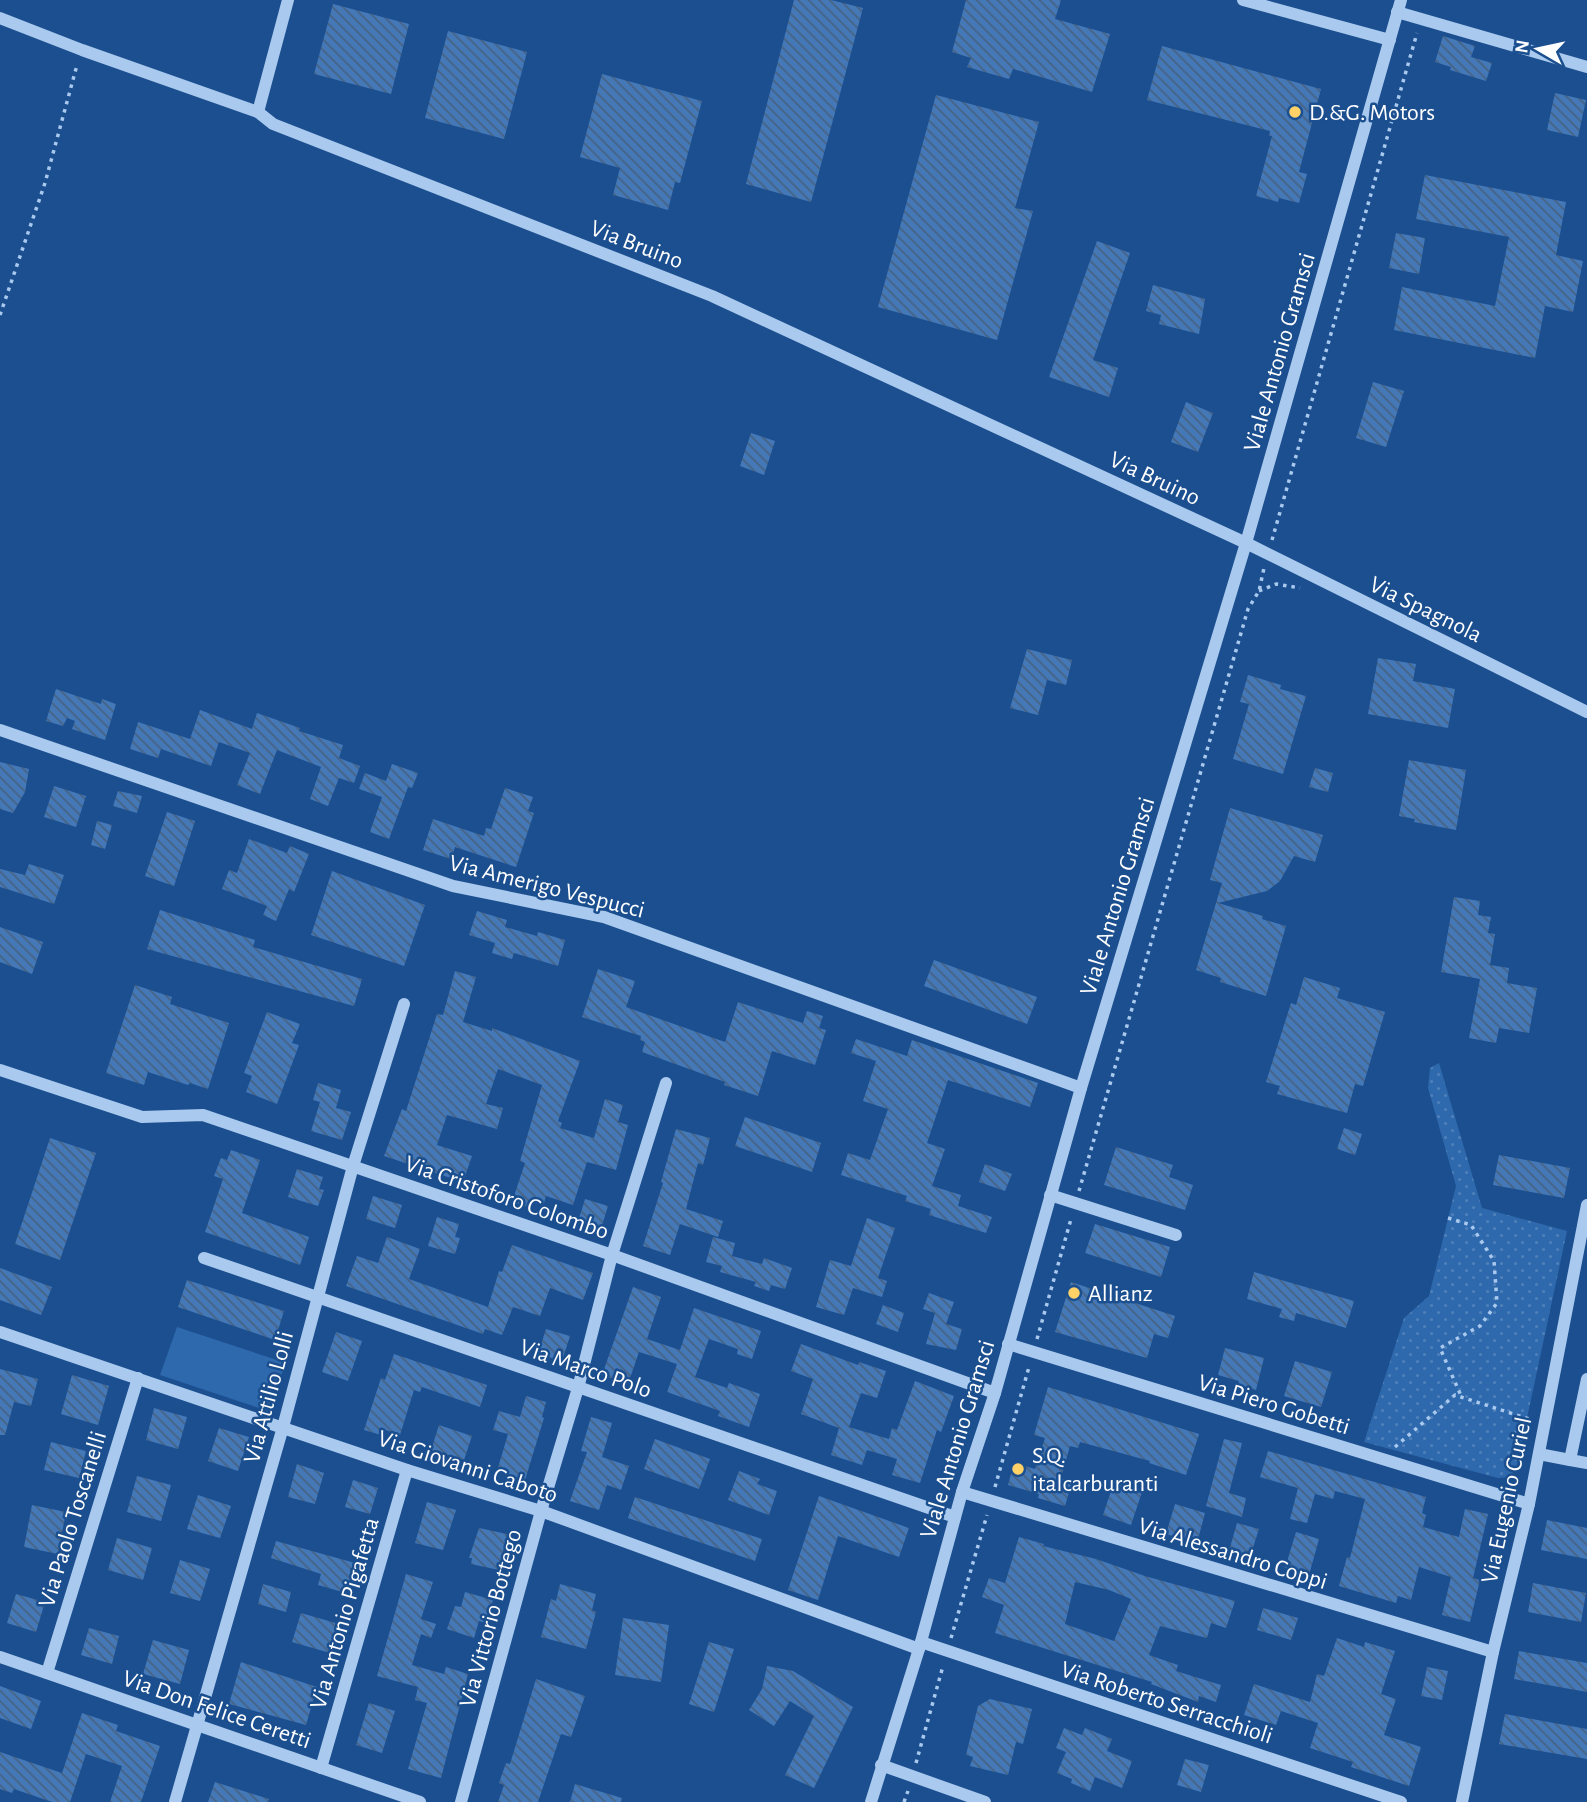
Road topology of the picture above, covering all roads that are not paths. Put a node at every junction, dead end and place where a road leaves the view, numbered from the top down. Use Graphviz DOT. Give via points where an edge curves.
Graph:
graph roads {
  1 [pos="288,0"];
  2 [pos="1243,0"];
  3 [pos="1399,6"];
  4 [pos="0,18"];
  5 [pos="1390,40"];
  6 [pos="1587,67"];
  7 [pos="258,112"];
  8 [pos="1246,543"];
  9 [pos="1587,712"];
  10 [pos="0,730"];
  11 [pos="404,1004"];
  12 [pos="0,1070"];
  13 [pos="667,1083"];
  14 [pos="1081,1088"];
  15 [pos="353,1166"];
  16 [pos="1051,1195"];
  17 [pos="1587,1209"];
  18 [pos="1177,1235"];
  19 [pos="612,1255"];
  20 [pos="204,1258"];
  21 [pos="316,1296"];
  22 [pos="0,1332"];
  23 [pos="1008,1344"];
  24 [pos="138,1378"];
  25 [pos="1587,1379"];
  26 [pos="578,1388"];
  27 [pos="995,1393"];
  28 [pos="283,1427"];
  29 [pos="1539,1454"];
  30 [pos="1570,1460"];
  31 [pos="1587,1463"];
  32 [pos="407,1470"];
  33 [pos="962,1492"];
  34 [pos="1529,1504"];
  35 [pos="541,1511"];
  36 [pos="955,1517"];
  37 [pos="920,1646"];
  38 [pos="1493,1652"];
  39 [pos="0,1657"];
  40 [pos="47,1673"];
  41 [pos="197,1724"];
  42 [pos="881,1765"];
  43 [pos="321,1768"];
  44 [pos="175,1802"];
  45 [pos="420,1802"];
  46 [pos="461,1802"];
  47 [pos="871,1802"];
  48 [pos="985,1802"];
  49 [pos="1401,1802"];
  50 [pos="1462,1802"];
  1 -- 7 [label="street"];
  2 -- 5 [label="street"];
  3 -- 5 [label="street, Viale Antonio Gramsci"];
  3 -- 6 [label="street" via="1421,19"];
  4 -- 7 [label="street, Via Bruino"];
  5 -- 8 [label="street, Viale Antonio Gramsci"];
  7 -- 8 [label="street, Via Bruino" via="273,124 712,296"];
  8 -- 9 [label="street, Via Spagnola"];
  8 -- 14 [label="street, Viale Antonio Gramsci"];
  10 -- 14 [label="street, Via Amerigo Vespucci" via="453,886 604,917"];
  11 -- 15 [label="street, Via Attilio Lolli"];
  12 -- 15 [label="street, Via Cristoforo Colombo" via="142,1117 203,1115"];
  13 -- 19 [label="street, Via Vittorio Bottego"];
  14 -- 16 [label="street, Viale Antonio Gramsci"];
  15 -- 19 [label="street, Via Cristoforo Colombo"];
  15 -- 21 [label="street, Via Attilio Lolli"];
  16 -- 18 [label="street"];
  16 -- 23 [label="street, Viale Antonio Gramsci"];
  17 -- 29 [label="street, Via Eugenio Curiel"];
  19 -- 26 [label="street, Via Vittorio Bottego"];
  19 -- 27 [label="street, Via Cristoforo Colombo"];
  20 -- 21 [label="street, Via Marco Polo"];
  21 -- 26 [label="street, Via Marco Polo"];
  21 -- 28 [label="street, Via Attilio Lolli"];
  22 -- 24 [label="street, Via Giovanni Caboto"];
  23 -- 27 [label="street, Viale Antonio Gramsci"];
  23 -- 34 [label="street, Via Piero Gobetti"];
  24 -- 28 [label="street, Via Giovanni Caboto"];
  24 -- 40 [label="street, Via Paolo Toscanelli"];
  25 -- 30 [label="street"];
  26 -- 35 [label="street, Via Vittorio Bottego"];
  26 -- 36 [label="street, Via Marco Polo"];
  27 -- 33 [label="street, Viale Antonio Gramsci"];
  28 -- 32 [label="street, Via Giovanni Caboto"];
  28 -- 41 [label="street, Via Attilio Lolli"];
  29 -- 30 [label="street"];
  29 -- 34 [label="street, Via Eugenio Curiel"];
  30 -- 31 [label="street"];
  32 -- 35 [label="street, Via Giovanni Caboto"];
  32 -- 43 [label="street, Via Antonio Pigafetta"];
  33 -- 36 [label="street, Viale Antonio Gramsci"];
  33 -- 38 [label="street, Via Alessandro Coppi"];
  34 -- 38 [label="street, Via Eugenio Curiel"];
  35 -- 37 [label="street, Via Giovanni Caboto"];
  35 -- 46 [label="street, Via Vittorio Bottego"];
  36 -- 37 [label="street, Viale Antonio Gramsci"];
  37 -- 42 [label="street, Viale Antonio Gramsci"];
  37 -- 49 [label="street, Via Roberto Serracchioli"];
  38 -- 50 [label="street, Via Eugenio Curiel"];
  39 -- 40 [label="street, Via Don Felice Ceretti"];
  40 -- 41 [label="street, Via Don Felice Ceretti"];
  41 -- 43 [label="street, Via Don Felice Ceretti"];
  41 -- 44 [label="street, Via Attilio Lolli"];
  42 -- 47 [label="street, Viale Antonio Gramsci"];
  42 -- 48 [label="street"];
  43 -- 45 [label="street, Via Don Felice Ceretti"];
}
